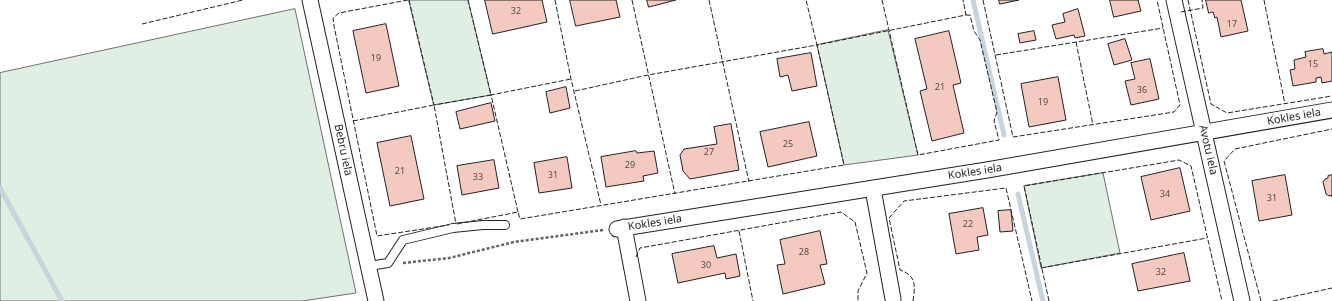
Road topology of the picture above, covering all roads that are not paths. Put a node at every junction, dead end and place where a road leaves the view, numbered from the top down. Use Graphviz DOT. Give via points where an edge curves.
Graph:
graph roads {
  1 [pos="310,0"];
  2 [pos="1174,0"];
  3 [pos="1332,110"];
  4 [pos="1204,133"];
  5 [pos="873,189"];
  6 [pos="505,225"];
  7 [pos="369,266"];
  8 [pos="893,299"];
  9 [pos="376,301"];
  10 [pos="638,301"];
  11 [pos="1242,301"];
  1 -- 7 [label="street, Bebru iela"];
  2 -- 4 [label="street, Avotu iela"];
  3 -- 4 [label="street, Kokles iela"];
  4 -- 5 [label="street, Kokles iela"];
  4 -- 11 [label="street, Avotu iela"];
  5 -- 8 [label="street"];
  5 -- 10 [label="street, Kokles iela" via="621,228"];
  6 -- 7 [label="lane" via="453,228 403,240 388,263"];
  7 -- 9 [label="street, Bebru iela"];
}
